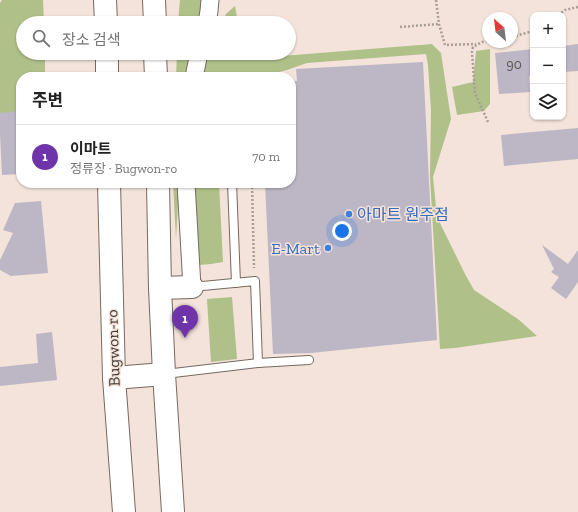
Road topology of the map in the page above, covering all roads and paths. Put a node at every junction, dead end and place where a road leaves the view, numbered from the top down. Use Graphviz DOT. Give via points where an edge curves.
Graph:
graph roads {
  1 [pos="105,0"];
  2 [pos="154,0"];
  3 [pos="436,0"];
  4 [pos="578,7"];
  5 [pos="562,12"];
  6 [pos="106,16"];
  7 [pos="155,16"];
  8 [pos="439,24"];
  9 [pos="400,27"];
  10 [pos="530,32"];
  11 [pos="518,36"];
  12 [pos="482,42"];
  13 [pos="478,44"];
  14 [pos="106,60"];
  15 [pos="155,60"];
  16 [pos="198,60"];
  17 [pos="107,72"];
  18 [pos="156,72"];
  19 [pos="195,72"];
  20 [pos="488,122"];
  21 [pos="109,188"];
  22 [pos="158,188"];
  23 [pos="186,188"];
  24 [pos="232,188"];
  25 [pos="252,188"];
  26 [pos="255,281"];
  27 [pos="236,283"];
  28 [pos="192,287"];
  29 [pos="160,288"];
  30 [pos="309,360"];
  31 [pos="258,363"];
  32 [pos="164,374"];
  33 [pos="114,378"];
  34 [pos="124,512"];
  35 [pos="174,512"];
  1 -- 6 [label="street"];
  2 -- 7 [label="street"];
  3 -- 8 [label="path"];
  4 -- 5 [label="path"];
  8 -- 9 [label="path"];
  8 -- 13 [label="path" via="445,45"];
  10 -- 11 [label="path"];
  12 -- 13 [label="path"];
  13 -- 20 [label="path" via="473,47 472,52 475,93"];
  14 -- 17 [label="street"];
  15 -- 18 [label="street"];
  16 -- 19 [label="street"];
  21 -- 33 [label="street, Bugwon-ro"];
  22 -- 29 [label="street"];
  23 -- 28 [label="street"];
  24 -- 27 [label="lane"];
  25 -- 26 [label="path"];
  26 -- 27 [label="lane"];
  26 -- 31 [label="lane"];
  27 -- 28 [label="lane"];
  28 -- 29 [label="street"];
  29 -- 32 [label="street"];
  30 -- 31 [label="lane"];
  31 -- 32 [label="lane"];
  32 -- 33 [label="street"];
  32 -- 35 [label="street"];
  33 -- 34 [label="street, Bugwon-ro"];
}
